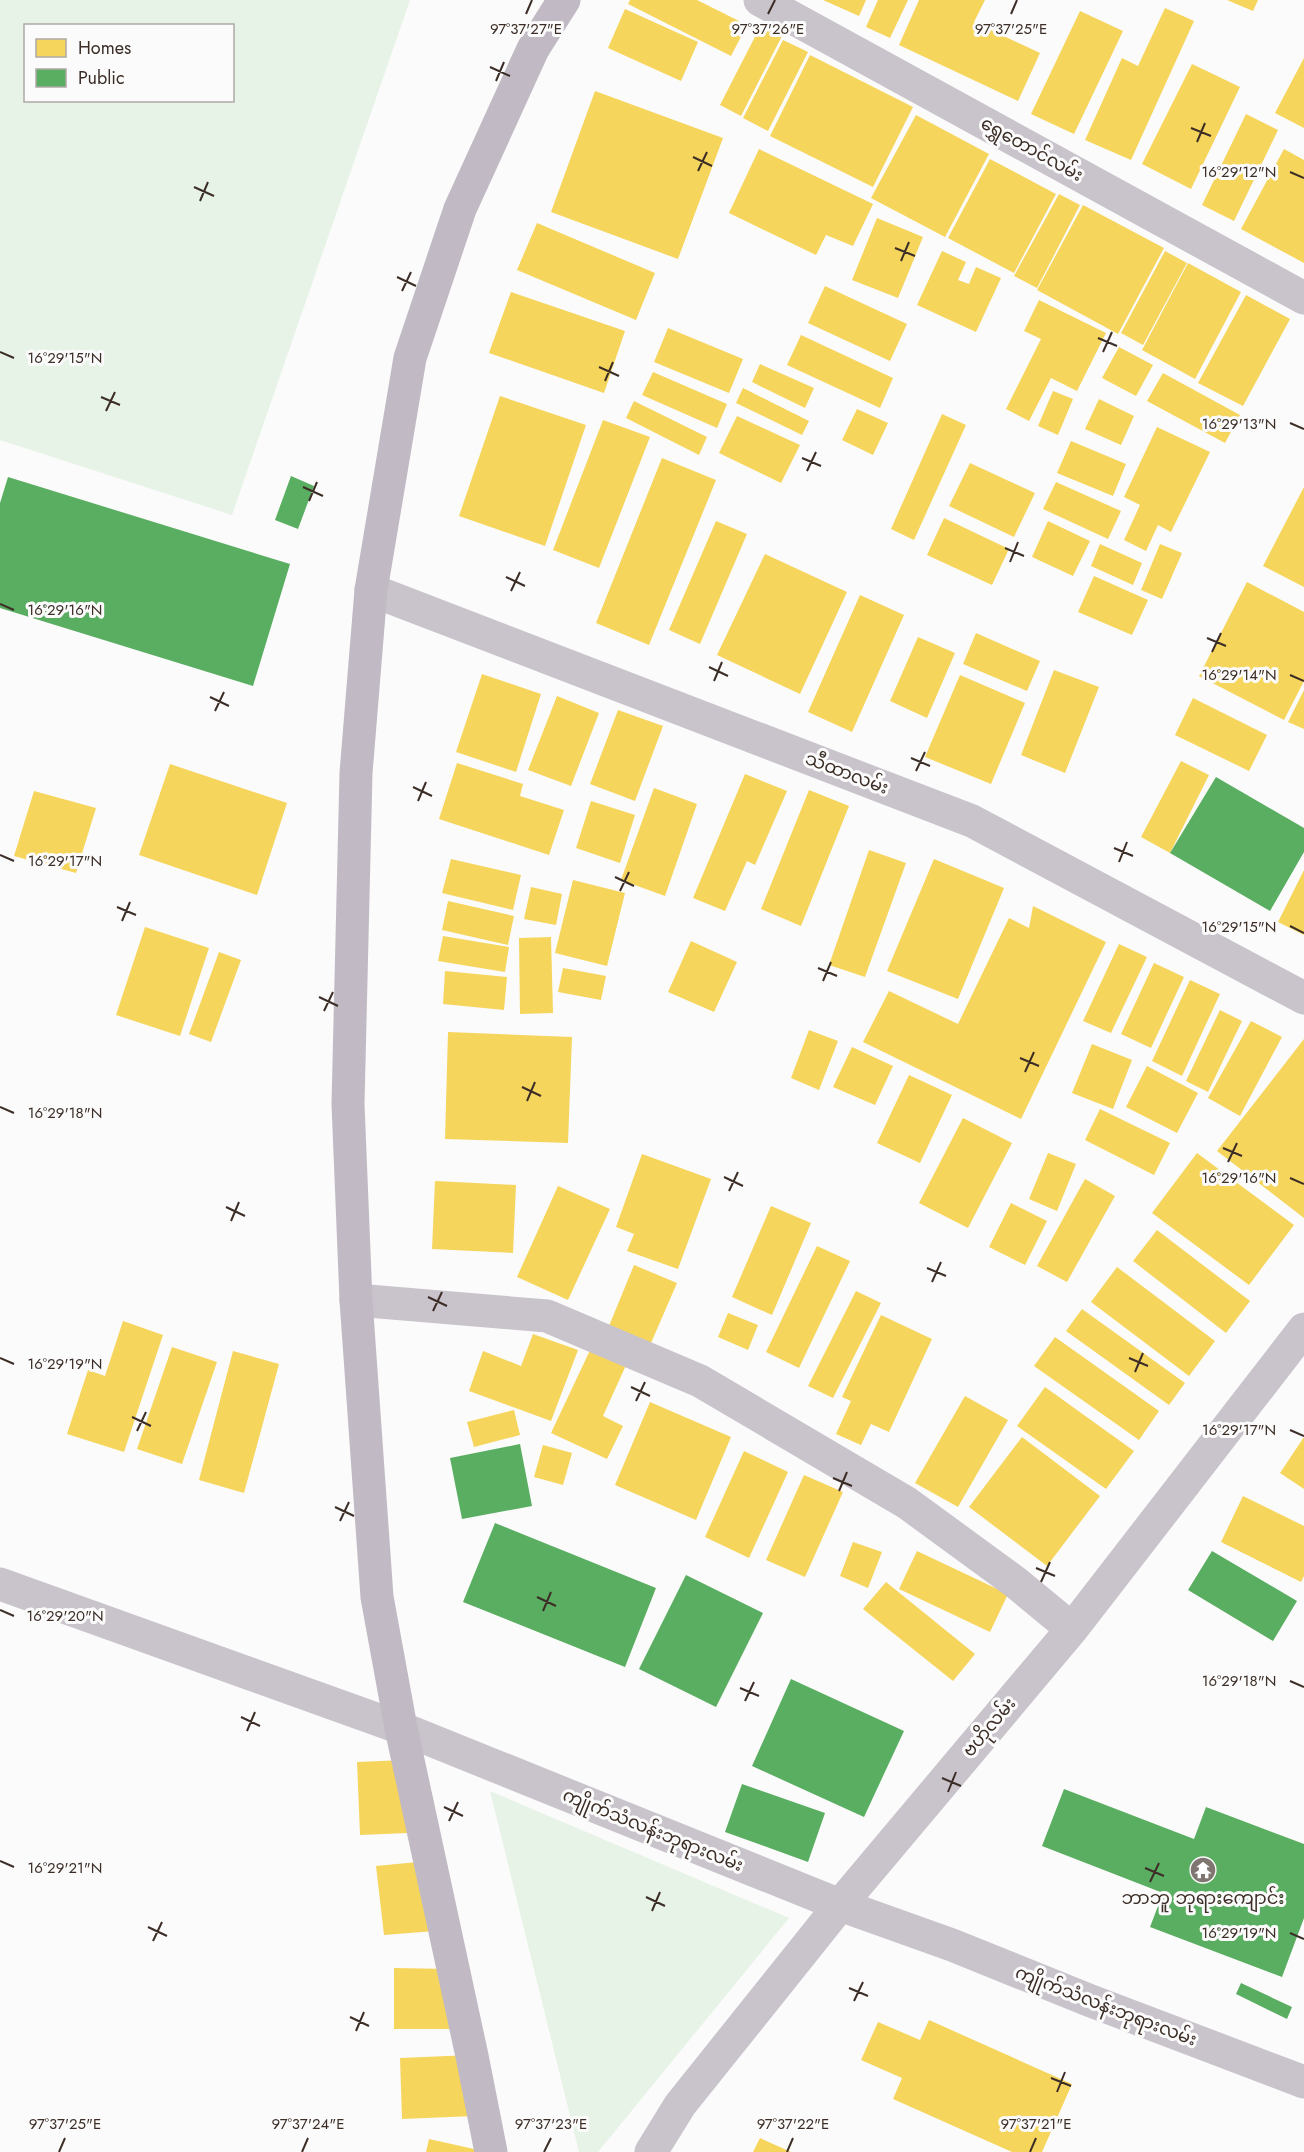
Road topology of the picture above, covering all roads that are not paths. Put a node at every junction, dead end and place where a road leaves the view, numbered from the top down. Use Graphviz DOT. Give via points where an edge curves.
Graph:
graph roads {
  1 [pos="564,0"];
  2 [pos="760,0"];
  3 [pos="1304,298"];
  4 [pos="371,590"];
  5 [pos="1304,999"];
  6 [pos="356,1300"];
  7 [pos="1304,1329"];
  8 [pos="0,1584"];
  9 [pos="1071,1629"];
  10 [pos="401,1728"];
  11 [pos="840,1905"];
  12 [pos="1304,2082"];
  13 [pos="491,2152"];
  14 [pos="651,2152"];
  1 -- 4 [label="main road" via="533,49 460,209 410,358"];
  2 -- 3 [label="street, ရွှေတောင်လမ်း"];
  4 -- 5 [label="street, သီထာလမ်း" via="972,821"];
  4 -- 6 [label="main road" via="356,773 348,1104"];
  6 -- 9 [label="street" via="547,1317 700,1381 907,1503 1015,1582"];
  6 -- 10 [label="main road" via="377,1597"];
  7 -- 9 [label="street, ဗဟိုလမ်း"];
  8 -- 10 [label="street, ကျိုက်သံလန်းဘုရားလမ်း"];
  9 -- 11 [label="street, ဗဟိုလမ်း"];
  10 -- 11 [label="street, ကျိုက်သံလန်းဘုရားလမ်း"];
  10 -- 13 [label="main road"];
  11 -- 12 [label="street, ကျိုက်သံလန်းဘုရားလမ်း"];
  11 -- 14 [label="street, ဗဟိုလမ်း" via="680,2105"];
}
